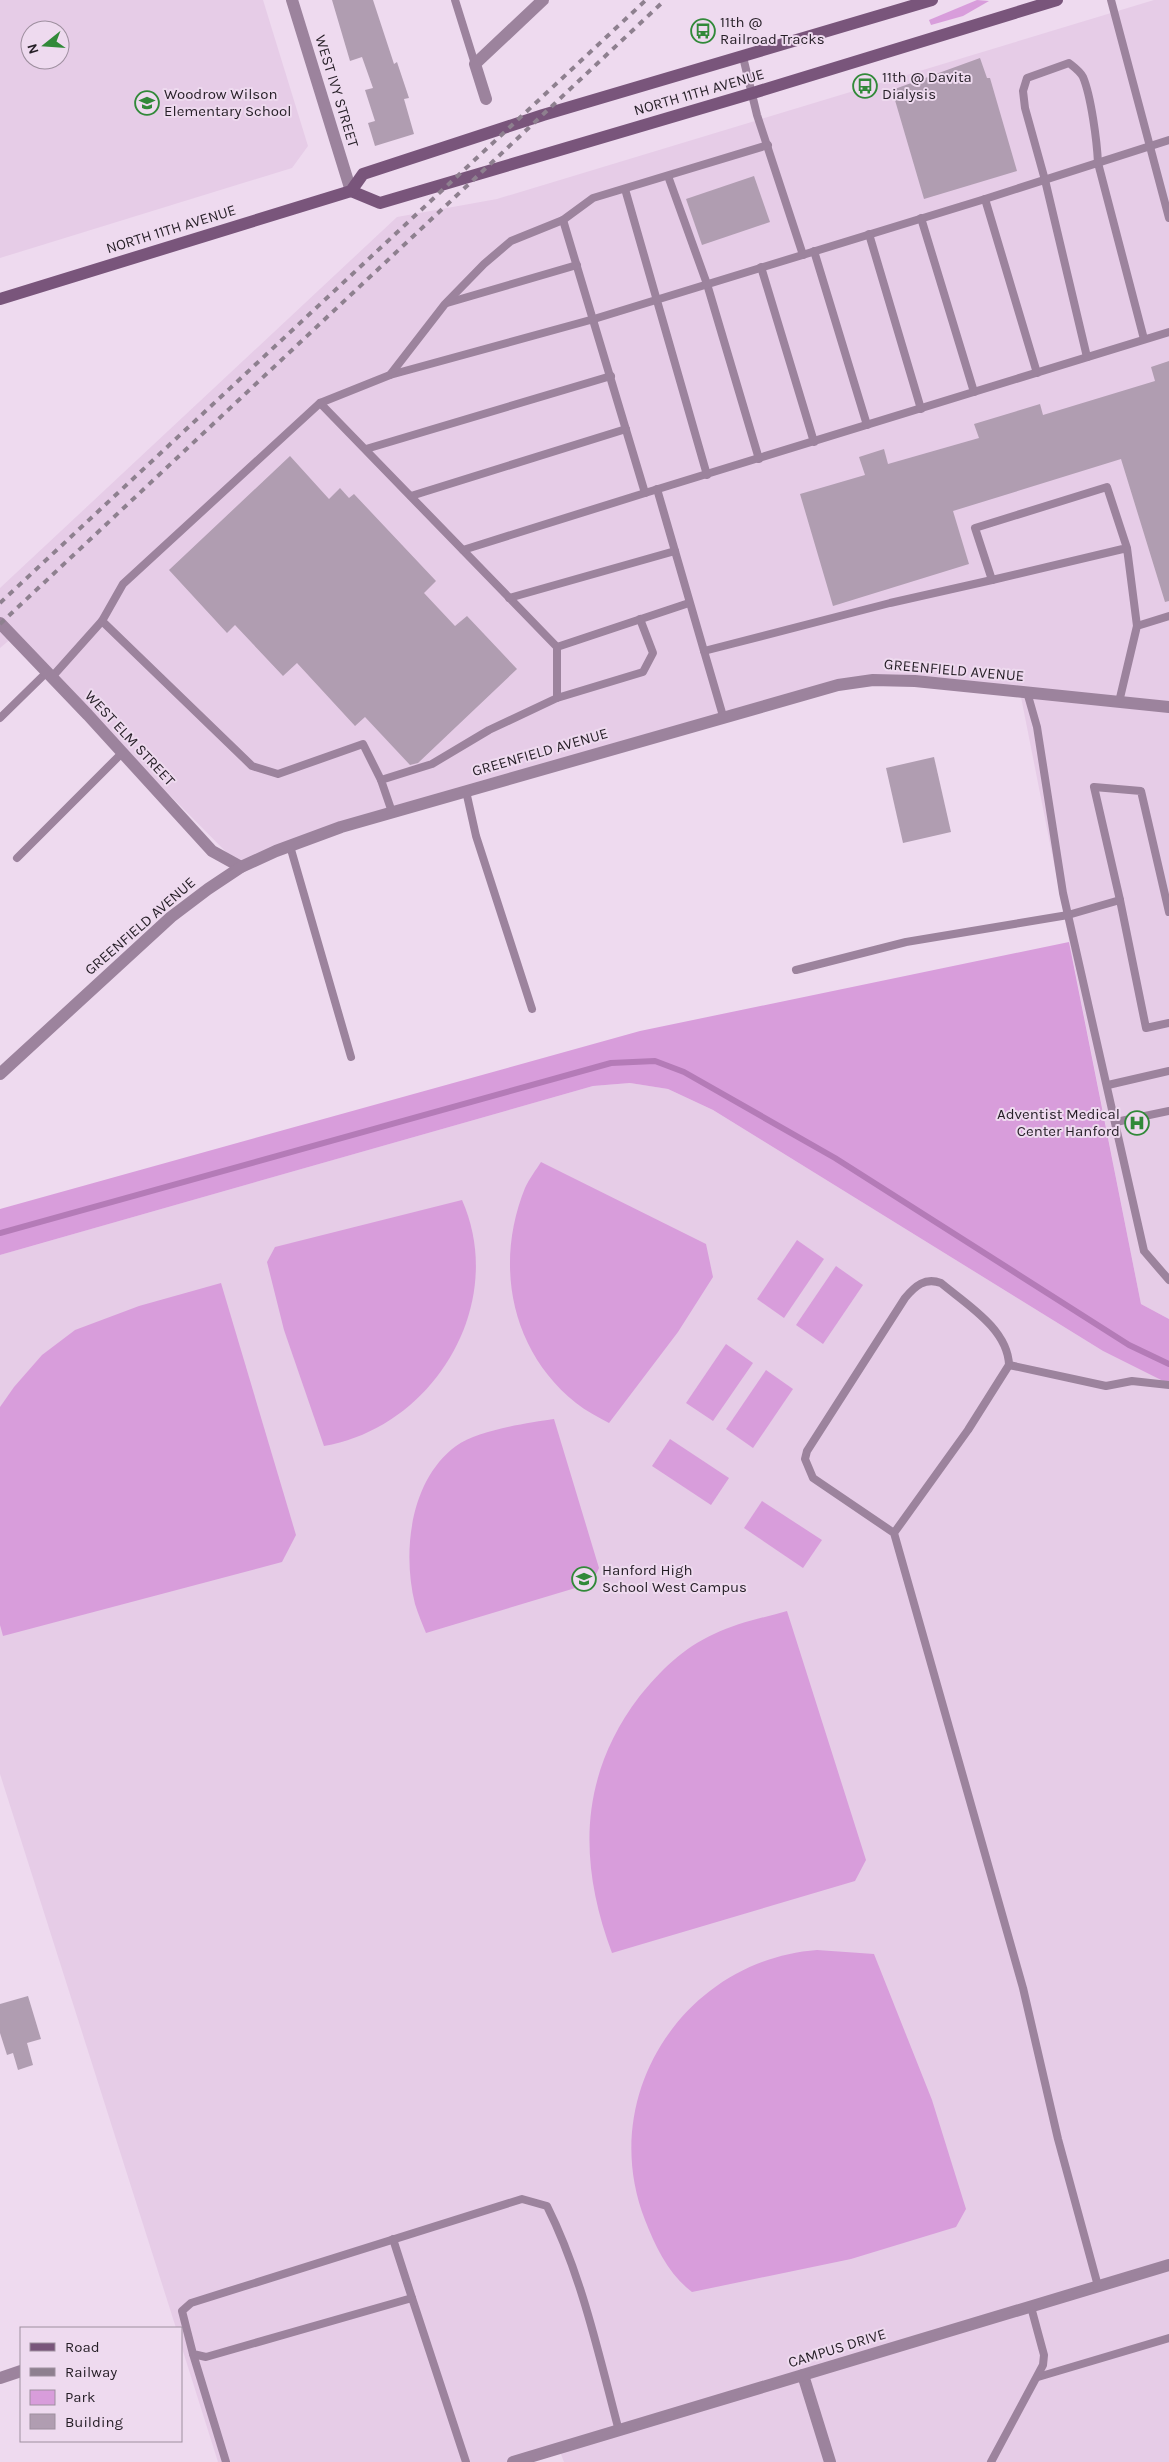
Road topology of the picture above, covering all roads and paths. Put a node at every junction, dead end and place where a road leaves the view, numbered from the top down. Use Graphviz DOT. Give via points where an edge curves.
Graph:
graph roads {
  1 [pos="292,0"];
  2 [pos="455,0"];
  3 [pos="543,0"];
  4 [pos="932,0"];
  5 [pos="1057,0"];
  6 [pos="1111,0"];
  7 [pos="743,57"];
  8 [pos="474,64"];
  9 [pos="753,93"];
  10 [pos="486,99"];
  11 [pos="1169,140"];
  12 [pos="768,145"];
  13 [pos="1149,147"];
  14 [pos="1098,163"];
  15 [pos="668,176"];
  16 [pos="1045,180"];
  17 [pos="625,189"];
  18 [pos="351,191"];
  19 [pos="985,199"];
  20 [pos="921,218"];
  21 [pos="1169,218"];
  22 [pos="563,220"];
  23 [pos="869,234"];
  24 [pos="814,251"];
  25 [pos="803,255"];
  26 [pos="577,265"];
  27 [pos="761,267"];
  28 [pos="706,284"];
  29 [pos="0,299"];
  30 [pos="658,299"];
  31 [pos="444,304"];
  32 [pos="594,319"];
  33 [pos="1169,332"];
  34 [pos="1144,339"];
  35 [pos="1087,357"];
  36 [pos="1037,373"];
  37 [pos="390,375"];
  38 [pos="611,376"];
  39 [pos="974,392"];
  40 [pos="320,403"];
  41 [pos="921,409"];
  42 [pos="867,425"];
  43 [pos="626,429"];
  44 [pos="814,442"];
  45 [pos="366,449"];
  46 [pos="759,458"];
  47 [pos="707,475"];
  48 [pos="657,489"];
  49 [pos="645,493"];
  50 [pos="410,496"];
  51 [pos="1127,548"];
  52 [pos="463,550"];
  53 [pos="675,551"];
  54 [pos="992,580"];
  55 [pos="509,598"];
  56 [pos="689,603"];
  57 [pos="1169,616"];
  58 [pos="640,619"];
  59 [pos="102,621"];
  60 [pos="0,623"];
  61 [pos="1137,626"];
  62 [pos="557,647"];
  63 [pos="704,651"];
  64 [pos="49,675"];
  65 [pos="1027,692"];
  66 [pos="557,698"];
  67 [pos="1119,702"];
  68 [pos="1169,707"];
  69 [pos="724,716"];
  70 [pos="0,718"];
  71 [pos="122,753"];
  72 [pos="382,780"];
  73 [pos="466,791"];
  74 [pos="392,812"];
  75 [pos="290,846"];
  76 [pos="17,858"];
  77 [pos="241,867"];
  78 [pos="1120,900"];
  79 [pos="1169,912"];
  80 [pos="1068,915"];
  81 [pos="796,970"];
  82 [pos="532,1008"];
  83 [pos="1169,1022"];
  84 [pos="351,1057"];
  85 [pos="1169,1071"];
  86 [pos="0,1074"];
  87 [pos="1108,1085"];
  88 [pos="1169,1111"];
  89 [pos="1116,1122"];
  90 [pos="1169,1280"];
  91 [pos="1009,1365"];
  92 [pos="1169,1385"];
  93 [pos="894,1533"];
  94 [pos="393,2239"];
  95 [pos="1169,2265"];
  96 [pos="1098,2286"];
  97 [pos="412,2298"];
  98 [pos="1031,2307"];
  99 [pos="1169,2338"];
  100 [pos="193,2354"];
  101 [pos="20,2371"];
  102 [pos="803,2375"];
  103 [pos="1038,2376"];
  104 [pos="0,2378"];
  105 [pos="620,2431"];
  106 [pos="226,2462"];
  107 [pos="466,2462"];
  108 [pos="513,2462"];
  109 [pos="830,2462"];
  110 [pos="991,2462"];
  1 -- 18 [label="street, WEST IVY STREET"];
  2 -- 8 [label="lane"];
  3 -- 8 [label="street"];
  4 -- 7 [label="main road, NORTH 11TH AVENUE"];
  5 -- 9 [label="main road, NORTH 11TH AVENUE"];
  6 -- 13 [label="lane"];
  7 -- 9 [label="lane"];
  7 -- 18 [label="main road, NORTH 11TH AVENUE" via="543,115 363,174"];
  8 -- 10 [label="street"];
  9 -- 12 [label="lane"];
  9 -- 18 [label="main road, NORTH 11TH AVENUE" via="380,203"];
  11 -- 13 [label="lane"];
  12 -- 15 [label="lane"];
  12 -- 25 [label="lane"];
  13 -- 14 [label="lane"];
  13 -- 21 [label="lane"];
  14 -- 16 [label="lane"];
  14 -- 16 [label="lane" via="1083,77 1069,64 1027,78 1023,90"];
  14 -- 34 [label="lane"];
  15 -- 17 [label="lane"];
  15 -- 28 [label="lane"];
  16 -- 19 [label="lane"];
  16 -- 35 [label="lane"];
  17 -- 22 [label="lane" via="593,198"];
  17 -- 30 [label="lane"];
  18 -- 29 [label="main road, NORTH 11TH AVENUE"];
  19 -- 20 [label="lane"];
  19 -- 36 [label="lane"];
  20 -- 23 [label="lane"];
  20 -- 39 [label="lane"];
  22 -- 26 [label="lane"];
  22 -- 31 [label="lane" via="511,241"];
  23 -- 24 [label="lane"];
  23 -- 41 [label="lane"];
  24 -- 25 [label="lane"];
  24 -- 42 [label="lane"];
  25 -- 27 [label="lane"];
  26 -- 31 [label="lane"];
  26 -- 32 [label="lane"];
  27 -- 28 [label="lane"];
  27 -- 44 [label="lane"];
  28 -- 30 [label="lane"];
  28 -- 46 [label="lane"];
  30 -- 32 [label="lane"];
  30 -- 47 [label="lane"];
  31 -- 37 [label="lane"];
  32 -- 37 [label="lane"];
  32 -- 38 [label="lane"];
  33 -- 34 [label="lane"];
  34 -- 35 [label="lane"];
  35 -- 36 [label="lane"];
  36 -- 39 [label="lane"];
  37 -- 40 [label="lane"];
  38 -- 43 [label="lane"];
  38 -- 45 [label="lane"];
  39 -- 41 [label="lane"];
  40 -- 45 [label="lane"];
  40 -- 59 [label="lane" via="123,584"];
  41 -- 42 [label="lane"];
  42 -- 44 [label="lane"];
  43 -- 49 [label="lane"];
  43 -- 50 [label="lane"];
  44 -- 46 [label="lane"];
  45 -- 50 [label="lane"];
  46 -- 47 [label="lane"];
  47 -- 48 [label="lane"];
  48 -- 49 [label="lane"];
  48 -- 53 [label="lane"];
  49 -- 52 [label="lane"];
  50 -- 52 [label="lane"];
  51 -- 54 [label="lane"];
  51 -- 54 [label="lane" via="1107,487 975,528"];
  51 -- 61 [label="lane"];
  52 -- 55 [label="lane"];
  53 -- 55 [label="lane"];
  53 -- 56 [label="lane"];
  54 -- 63 [label="lane"];
  55 -- 62 [label="lane"];
  56 -- 58 [label="lane"];
  56 -- 63 [label="lane"];
  57 -- 61 [label="lane"];
  58 -- 62 [label="lane"];
  58 -- 66 [label="lane" via="653,653 643,672"];
  59 -- 64 [label="lane"];
  59 -- 72 [label="lane" via="252,766 278,774 363,744"];
  60 -- 64 [label="street, WEST ELM STREET"];
  61 -- 67 [label="lane"];
  62 -- 66 [label="lane"];
  63 -- 69 [label="lane"];
  64 -- 70 [label="lane"];
  64 -- 71 [label="street, WEST ELM STREET"];
  65 -- 67 [label="street, GREENFIELD AVENUE"];
  65 -- 69 [label="street, GREENFIELD AVENUE" via="873,680 829,687"];
  65 -- 80 [label="lane" via="1037,727"];
  66 -- 72 [label="lane" via="489,730 432,764"];
  67 -- 68 [label="street, GREENFIELD AVENUE"];
  69 -- 73 [label="street, GREENFIELD AVENUE"];
  71 -- 76 [label="lane"];
  71 -- 77 [label="street, WEST ELM STREET" via="212,851"];
  72 -- 74 [label="lane"];
  73 -- 74 [label="street, GREENFIELD AVENUE"];
  73 -- 82 [label="lane" via="476,836"];
  74 -- 75 [label="street, GREENFIELD AVENUE"];
  75 -- 77 [label="street, GREENFIELD AVENUE"];
  75 -- 84 [label="lane"];
  77 -- 86 [label="street, GREENFIELD AVENUE" via="171,918"];
  78 -- 79 [label="lane" via="1094,787 1141,791"];
  78 -- 80 [label="lane"];
  78 -- 83 [label="lane" via="1146,1028"];
  80 -- 81 [label="lane" via="906,942"];
  80 -- 87 [label="lane"];
  85 -- 87 [label="lane"];
  87 -- 89 [label="lane"];
  88 -- 89 [label="lane"];
  89 -- 90 [label="lane" via="1144,1251"];
  91 -- 92 [label="lane" via="1106,1386 1132,1381"];
  91 -- 93 [label="lane" via="968,1430"];
  91 -- 93 [label="lane" via="1007,1350 990,1325 941,1283 924,1282 905,1298 807,1451 805,1459 813,1478"];
  93 -- 96 [label="lane" via="1023,1988 1058,2139"];
  94 -- 97 [label="lane"];
  94 -- 100 [label="lane" via="192,2303 182,2311"];
  94 -- 105 [label="lane" via="522,2199 547,2206 562,2235 588,2315"];
  95 -- 96 [label="street, CAMPUS DRIVE"];
  96 -- 98 [label="street, CAMPUS DRIVE"];
  97 -- 100 [label="lane" via="206,2357"];
  97 -- 107 [label="lane"];
  98 -- 102 [label="street, CAMPUS DRIVE"];
  98 -- 103 [label="lane" via="1044,2355"];
  99 -- 103 [label="lane"];
  100 -- 106 [label="lane"];
  101 -- 104 [label="street"];
  102 -- 105 [label="street, CAMPUS DRIVE"];
  102 -- 109 [label="street"];
  103 -- 110 [label="lane"];
  105 -- 108 [label="street, CAMPUS DRIVE"];
}
